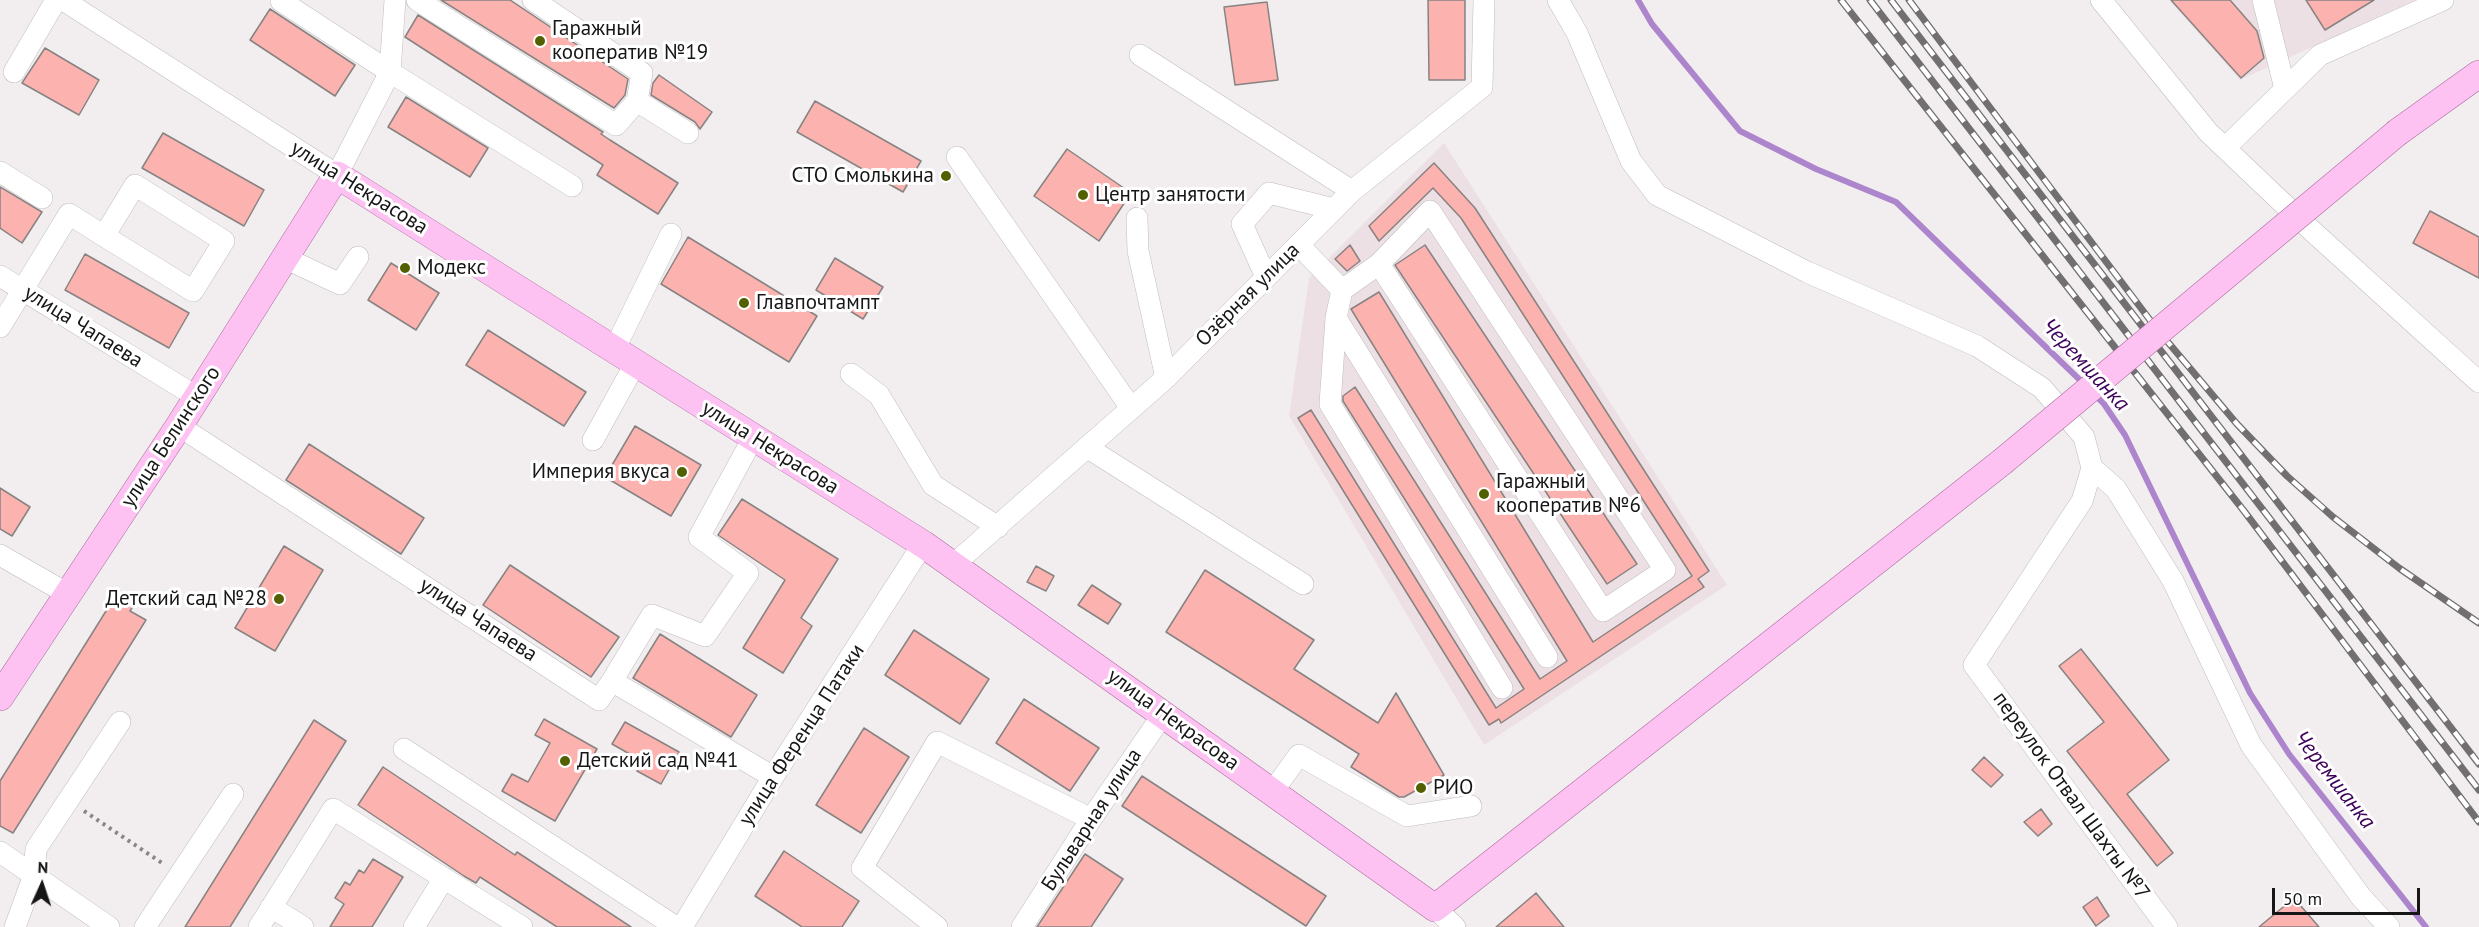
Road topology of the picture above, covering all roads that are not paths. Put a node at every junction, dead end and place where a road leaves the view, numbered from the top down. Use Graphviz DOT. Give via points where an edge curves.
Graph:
graph roads {
  1 [pos="56,0"];
  2 [pos="63,0"];
  3 [pos="394,0"];
  4 [pos="417,0"];
  5 [pos="533,0"];
  6 [pos="1484,0"];
  7 [pos="1558,0"];
  8 [pos="2101,0"];
  9 [pos="2263,0"];
  10 [pos="2443,0"];
  11 [pos="281,2"];
  12 [pos="1140,55"];
  13 [pos="14,72"];
  14 [pos="390,72"];
  15 [pos="2479,74"];
  16 [pos="2285,89"];
  17 [pos="637,101"];
  18 [pos="687,133"];
  19 [pos="2225,148"];
  20 [pos="957,157"];
  21 [pos="0,172"];
  22 [pos="338,175"];
  23 [pos="572,186"];
  24 [pos="1352,191"];
  25 [pos="42,198"];
  26 [pos="1334,209"];
  27 [pos="1137,218"];
  28 [pos="671,234"];
  29 [pos="104,236"];
  30 [pos="1299,244"];
  31 [pos="358,257"];
  32 [pos="285,258"];
  33 [pos="1379,264"];
  34 [pos="0,276"];
  35 [pos="1266,277"];
  36 [pos="21,289"];
  37 [pos="1342,290"];
  38 [pos="1336,318"];
  39 [pos="0,327"];
  40 [pos="625,357"];
  41 [pos="851,374"];
  42 [pos="1166,378"];
  43 [pos="2479,382"];
  44 [pos="197,397"];
  45 [pos="1131,408"];
  46 [pos="179,426"];
  47 [pos="753,438"];
  48 [pos="593,440"];
  49 [pos="1088,448"];
  50 [pos="2092,468"];
  51 [pos="998,527"];
  52 [pos="923,544"];
  53 [pos="0,555"];
  54 [pos="953,566"];
  55 [pos="1303,584"];
  56 [pos="68,594"];
  57 [pos="1546,657"];
  58 [pos="612,681"];
  59 [pos="1502,688"];
  60 [pos="0,697"];
  61 [pos="1164,713"];
  62 [pos="120,722"];
  63 [pos="404,749"];
  64 [pos="773,777"];
  65 [pos="1273,791"];
  66 [pos="233,794"];
  67 [pos="1471,806"];
  68 [pos="1091,819"];
  69 [pos="0,852"];
  70 [pos="34,875"];
  71 [pos="444,878"];
  72 [pos="271,907"];
  73 [pos="1435,908"];
  74 [pos="15,927"];
  75 [pos="109,927"];
  76 [pos="145,927"];
  77 [pos="259,927"];
  78 [pos="303,927"];
  79 [pos="414,927"];
  80 [pos="522,927"];
  81 [pos="676,927"];
  82 [pos="682,927"];
  83 [pos="937,927"];
  84 [pos="1022,927"];
  85 [pos="1455,927"];
  86 [pos="2167,927"];
  87 [pos="2389,927"];
  1 -- 13 [label="street"];
  2 -- 22 [label="street, улица Некрасова"];
  3 -- 14 [label="street"];
  4 -- 17 [label="street" via="616,125"];
  5 -- 17 [label="street" via="642,73"];
  6 -- 24 [label="street, Озёрная улица" via="1482,87"];
  7 -- 50 [label="street" via="1577,33 1631,161 1657,195 1807,272 1977,346 2043,388 2084,436"];
  8 -- 19 [label="street"];
  9 -- 16 [label="street"];
  10 -- 16 [label="street" via="2320,55"];
  11 -- 14 [label="street"];
  12 -- 24 [label="street"];
  14 -- 22 [label="street"];
  14 -- 23 [label="street"];
  15 -- 73 [label="main road, bridge" via="2398,132 2002,462"];
  16 -- 19 [label="street"];
  17 -- 18 [label="street"];
  19 -- 43 [label="street"];
  20 -- 45 [label="street"];
  21 -- 25 [label="street"];
  22 -- 32 [label="main road, улица Белинского"];
  22 -- 40 [label="main road, улица Некрасова"];
  24 -- 26 [label="street, Озёрная улица"];
  26 -- 30 [label="street, Озёрная улица"];
  26 -- 35 [label="street" via="1269,193 1242,224"];
  27 -- 42 [label="street" via="1138,251"];
  28 -- 40 [label="street"];
  29 -- 29 [label="street" via="135,184 224,241 194,291"];
  29 -- 36 [label="street" via="69,214"];
  30 -- 35 [label="street, Озёрная улица"];
  30 -- 37 [label="street"];
  31 -- 32 [label="street" via="340,284"];
  32 -- 44 [label="main road, улица Белинского"];
  33 -- 33 [label="street" via="1430,211 1665,570 1604,611"];
  33 -- 37 [label="street"];
  34 -- 36 [label="street, улица Чапаева"];
  35 -- 42 [label="street, Озёрная улица"];
  36 -- 39 [label="street"];
  36 -- 44 [label="street, улица Чапаева"];
  37 -- 38 [label="street"];
  38 -- 57 [label="street"];
  38 -- 59 [label="street" via="1330,404"];
  40 -- 47 [label="main road, улица Некрасова"];
  40 -- 48 [label="street"];
  41 -- 51 [label="street" via="879,395 933,485"];
  42 -- 45 [label="street, Озёрная улица"];
  44 -- 46 [label="main road, улица Белинского"];
  45 -- 49 [label="street, Озёрная улица"];
  46 -- 56 [label="main road, улица Белинского"];
  46 -- 58 [label="street, улица Чапаева" via="599,700"];
  47 -- 52 [label="main road, улица Некрасова"];
  47 -- 58 [label="street" via="699,537 748,573 705,636 652,615"];
  49 -- 51 [label="street, Озёрная улица"];
  49 -- 55 [label="street"];
  50 -- 86 [label="street, переулок Отвал Шахты №7" via="2082,501 1974,665"];
  50 -- 87 [label="street" via="2116,489 2173,581 2251,746 2361,897"];
  51 -- 54 [label="street, Озёрная улица"];
  52 -- 54 [label="main road, улица Некрасова"];
  52 -- 64 [label="street, улица Ференца Патаки"];
  53 -- 56 [label="street"];
  54 -- 61 [label="main road, улица Некрасова"];
  56 -- 60 [label="main road, улица Белинского"];
  58 -- 64 [label="street"];
  61 -- 65 [label="main road, улица Некрасова"];
  61 -- 68 [label="street, Бульварная улица"];
  62 -- 70 [label="street" via="36,849"];
  63 -- 81 [label="street"];
  64 -- 82 [label="street, улица Ференца Патаки"];
  65 -- 67 [label="street" via="1299,754 1407,816"];
  65 -- 73 [label="main road, улица Некрасова"];
  66 -- 76 [label="street"];
  68 -- 83 [label="street" via="937,742 862,868"];
  68 -- 84 [label="street, Бульварная улица"];
  69 -- 70 [label="street"];
  70 -- 74 [label="street"];
  70 -- 75 [label="street"];
  71 -- 72 [label="street" via="333,809"];
  71 -- 79 [label="street"];
  71 -- 80 [label="street"];
  72 -- 77 [label="street"];
  72 -- 78 [label="street"];
  73 -- 85 [label="street, улица Некрасова"];
}
